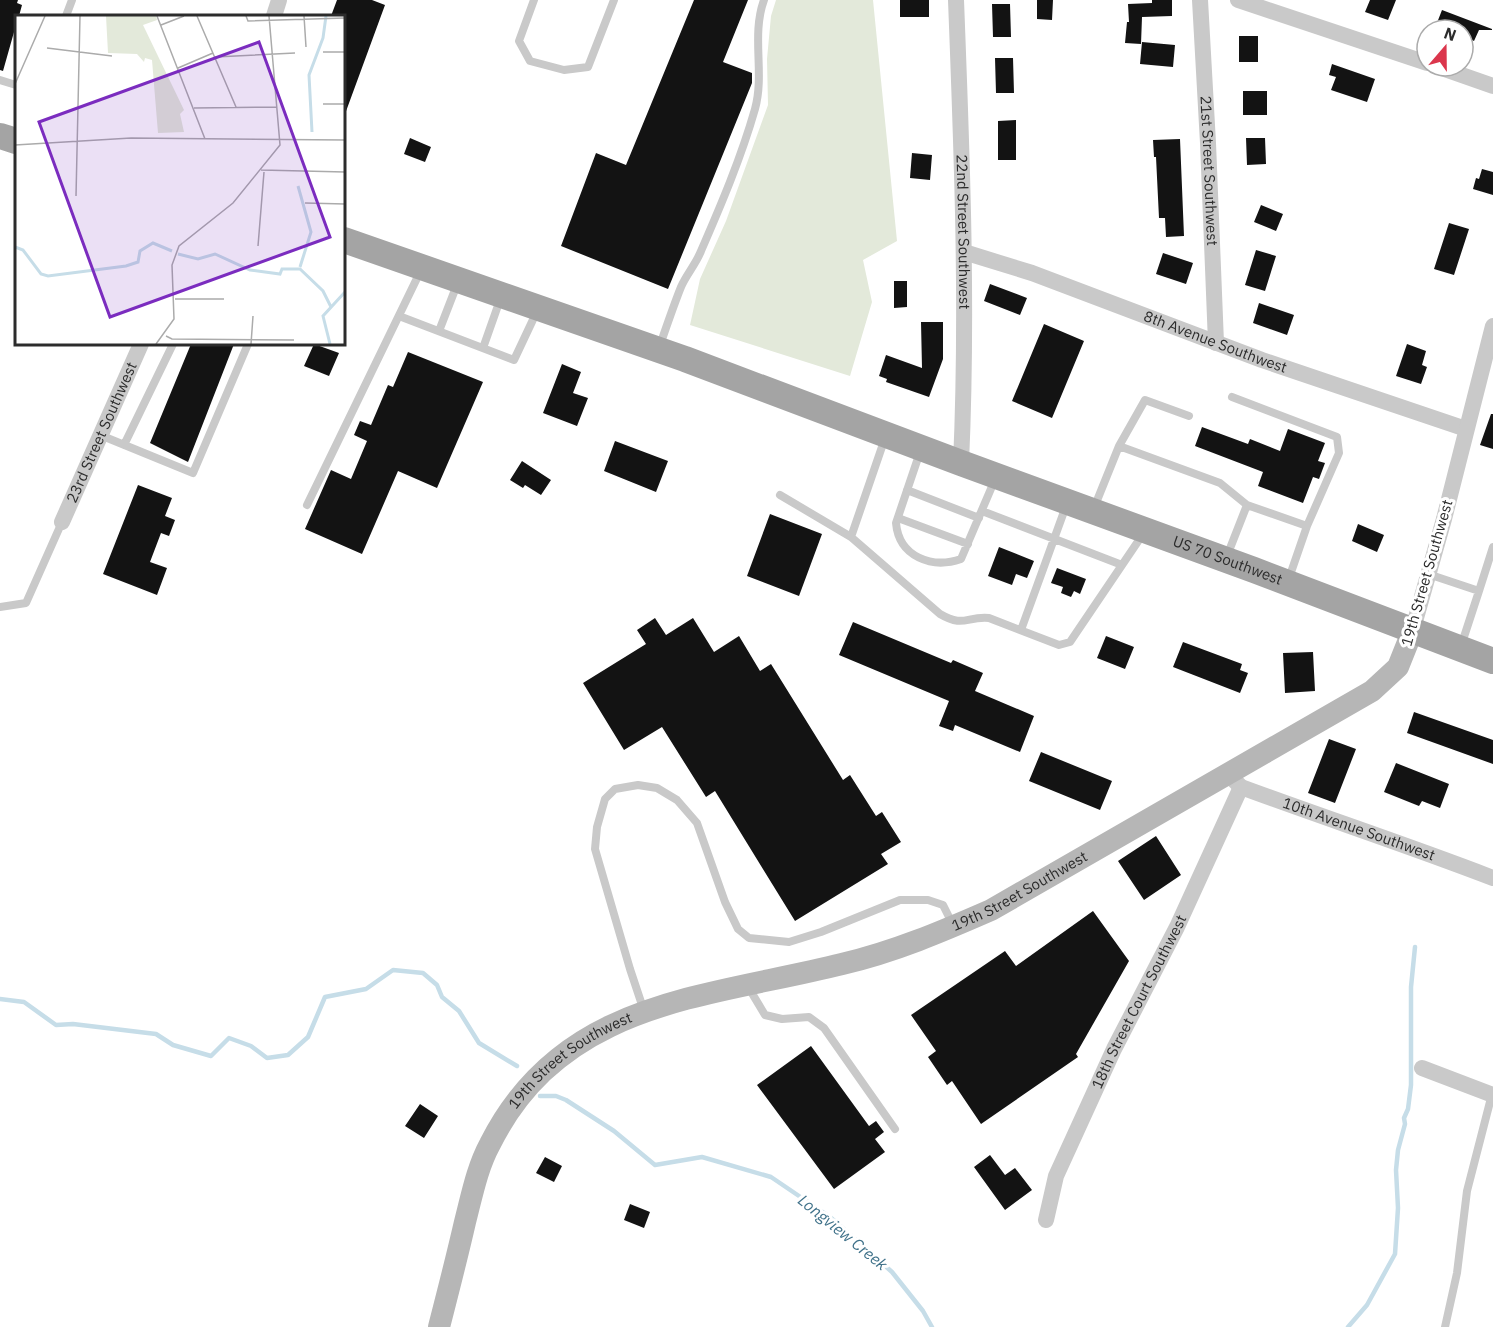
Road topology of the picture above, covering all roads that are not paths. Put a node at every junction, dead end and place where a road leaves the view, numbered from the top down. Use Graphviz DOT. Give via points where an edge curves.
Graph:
graph roads {
  1 [pos="72,0"];
  2 [pos="279,0"];
  3 [pos="534,0"];
  4 [pos="614,0"];
  5 [pos="764,0"];
  6 [pos="956,0"];
  7 [pos="1200,0"];
  8 [pos="1238,0"];
  9 [pos="66,15"];
  10 [pos="274,15"];
  11 [pos="1415,59"];
  12 [pos="1470,78"];
  13 [pos="0,80"];
  14 [pos="15,85"];
  15 [pos="1493,86"];
  16 [pos="345,240"];
  17 [pos="964,252"];
  18 [pos="423,267"];
  19 [pos="459,279"];
  20 [pos="502,294"];
  21 [pos="539,307"];
  22 [pos="399,316"];
  23 [pos="1493,326"];
  24 [pos="438,331"];
  25 [pos="1216,343"];
  26 [pos="141,345"];
  27 [pos="173,345"];
  28 [pos="248,345"];
  29 [pos="483,348"];
  30 [pos="658,350"];
  31 [pos="1232,398"];
  32 [pos="1189,416"];
  33 [pos="1466,429"];
  34 [pos="100,435"];
  35 [pos="886,435"];
  36 [pos="124,445"];
  37 [pos="1119,446"];
  38 [pos="921,448"];
  39 [pos="961,463"];
  40 [pos="996,476"];
  41 [pos="907,490"];
  42 [pos="780,495"];
  43 [pos="1068,502"];
  44 [pos="307,505"];
  45 [pos="1246,505"];
  46 [pos="1093,511"];
  47 [pos="980,515"];
  48 [pos="898,518"];
  49 [pos="62,522"];
  50 [pos="1307,526"];
  51 [pos="1145,531"];
  52 [pos="851,537"];
  53 [pos="1054,539"];
  54 [pos="968,544"];
  55 [pos="1493,547"];
  56 [pos="1226,560"];
  57 [pos="1122,565"];
  58 [pos="1428,574"];
  59 [pos="1287,583"];
  60 [pos="1479,591"];
  61 [pos="0,607"];
  62 [pos="1021,630"];
  63 [pos="1412,632"];
  64 [pos="1460,649"];
  65 [pos="1493,661"];
  66 [pos="1235,780"];
  67 [pos="1493,878"];
  68 [pos="954,926"];
  69 [pos="747,985"];
  70 [pos="644,1011"];
  71 [pos="1422,1068"];
  72 [pos="1492,1095"];
  73 [pos="895,1129"];
  74 [pos="1046,1220"];
  75 [pos="439,1327"];
  76 [pos="1445,1327"];
  1 -- 9 [label="lane"];
  2 -- 10 [label="street"];
  3 -- 4 [label="lane" via="519,41 530,60 564,70 588,67"];
  5 -- 30 [label="lane" via="757,38 759,94 749,128"];
  6 -- 17 [label="street, 22nd Street Southwest"];
  7 -- 25 [label="street, 21st Street Southwest"];
  8 -- 11 [label="street"];
  12 -- 15 [label="street"];
  13 -- 14 [label="lane"];
  16 -- 18 [label="main road, US 70 Southwest"];
  17 -- 25 [label="street, 8th Avenue Southwest" via="1032,273"];
  17 -- 39 [label="street, 22nd Street Southwest"];
  18 -- 19 [label="main road, US 70 Southwest"];
  18 -- 22 [label="lane"];
  19 -- 20 [label="main road, US 70 Southwest"];
  19 -- 24 [label="lane"];
  20 -- 21 [label="main road, US 70 Southwest"];
  20 -- 29 [label="lane"];
  21 -- 29 [label="lane" via="514,360"];
  21 -- 30 [label="main road, US 70 Southwest"];
  22 -- 24 [label="lane"];
  22 -- 44 [label="lane"];
  23 -- 33 [label="street, 19th Street Southwest"];
  24 -- 29 [label="lane"];
  25 -- 33 [label="street, 8th Avenue Southwest"];
  26 -- 34 [label="street, 23rd Street Southwest"];
  27 -- 36 [label="lane"];
  28 -- 36 [label="lane" via="193,473"];
  30 -- 35 [label="main road, US 70 Southwest"];
  31 -- 50 [label="lane" via="1337,437 1339,453"];
  32 -- 37 [label="lane" via="1145,400"];
  33 -- 58 [label="street, 19th Street Southwest"];
  34 -- 36 [label="lane"];
  34 -- 49 [label="street, 23rd Street Southwest"];
  35 -- 38 [label="main road, US 70 Southwest"];
  35 -- 52 [label="lane"];
  37 -- 45 [label="lane" via="1220,483"];
  37 -- 46 [label="lane"];
  38 -- 39 [label="main road, US 70 Southwest"];
  38 -- 41 [label="lane"];
  39 -- 40 [label="main road, US 70 Southwest"];
  40 -- 43 [label="main road, US 70 Southwest"];
  40 -- 47 [label="lane"];
  41 -- 47 [label="lane"];
  41 -- 48 [label="lane"];
  42 -- 52 [label="lane"];
  43 -- 46 [label="main road, US 70 Southwest"];
  43 -- 53 [label="lane"];
  45 -- 50 [label="lane"];
  45 -- 56 [label="lane"];
  46 -- 51 [label="main road, US 70 Southwest"];
  47 -- 53 [label="lane"];
  47 -- 54 [label="lane"];
  48 -- 54 [label="lane"];
  48 -- 54 [label="lane" via="897,530 903,543 916,557 928,562 959,560"];
  49 -- 61 [label="lane" via="26,603"];
  50 -- 59 [label="lane"];
  51 -- 56 [label="main road, US 70 Southwest"];
  51 -- 57 [label="lane"];
  52 -- 62 [label="lane" via="948,619 956,622 989,618"];
  53 -- 57 [label="lane"];
  53 -- 62 [label="lane"];
  55 -- 60 [label="lane"];
  56 -- 59 [label="main road, US 70 Southwest"];
  57 -- 62 [label="lane" via="1070,642 1059,645"];
  58 -- 60 [label="lane"];
  58 -- 63 [label="street, 19th Street Southwest"];
  59 -- 63 [label="main road, US 70 Southwest"];
  60 -- 64 [label="lane"];
  63 -- 64 [label="main road, US 70 Southwest"];
  63 -- 66 [label="street, 19th Street Southwest" via="1398,667 1372,691"];
  64 -- 65 [label="main road, US 70 Southwest"];
  66 -- 67 [label="street, 10th Avenue Southwest" via="1348,827"];
  66 -- 68 [label="street, 19th Street Southwest"];
  66 -- 74 [label="street, 18th Street Court Southwest" via="1177,927 1114,1049 1056,1176"];
  68 -- 69 [label="street, 19th Street Southwest" via="844,964"];
  68 -- 70 [label="lane" via="943,905 928,900 900,900 789,942 749,938 738,928 725,902 697,824 677,800 657,788 638,785 615,789 605,799 595,849"];
  69 -- 70 [label="street, 19th Street Southwest"];
  69 -- 73 [label="lane" via="765,1015 782,1020 809,1017 824,1028"];
  70 -- 75 [label="street, 19th Street Southwest" via="571,1049 538,1077 501,1123 479,1170"];
  71 -- 72 [label="street"];
  72 -- 76 [label="lane" via="1467,1191 1457,1273"];
}
